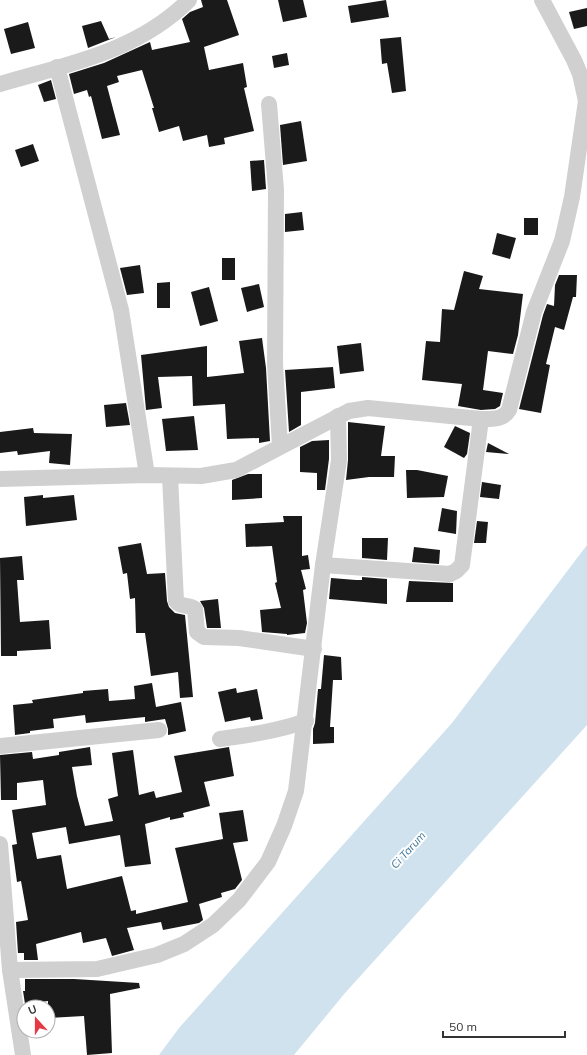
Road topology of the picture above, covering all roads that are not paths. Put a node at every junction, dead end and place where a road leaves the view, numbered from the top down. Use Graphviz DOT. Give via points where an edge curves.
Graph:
graph roads {
  1 [pos="189,0"];
  2 [pos="542,0"];
  3 [pos="57,67"];
  4 [pos="0,84"];
  5 [pos="269,104"];
  6 [pos="338,416"];
  7 [pos="481,419"];
  8 [pos="280,446"];
  9 [pos="147,475"];
  10 [pos="170,476"];
  11 [pos="0,479"];
  12 [pos="323,565"];
  13 [pos="314,649"];
  14 [pos="306,720"];
  15 [pos="159,730"];
  16 [pos="220,739"];
  17 [pos="0,746"];
  18 [pos="0,844"];
  19 [pos="10,970"];
  20 [pos="23,1055"];
  1 -- 3 [label="street" via="158,27 132,42 104,54"];
  2 -- 7 [label="street" via="580,74 586,101 585,113 572,197 562,241 534,312 509,410 506,416"];
  3 -- 4 [label="street"];
  3 -- 9 [label="street" via="121,310"];
  5 -- 8 [label="street" via="276,190 275,364"];
  6 -- 7 [label="street" via="368,408"];
  6 -- 8 [label="street"];
  6 -- 12 [label="street" via="339,460"];
  7 -- 12 [label="street" via="462,565 456,571 450,574"];
  8 -- 10 [label="street" via="236,470 200,476"];
  9 -- 10 [label="street"];
  9 -- 11 [label="street"];
  10 -- 13 [label="street" via="176,601 182,606 195,609 197,632 204,637 239,638"];
  12 -- 13 [label="street"];
  13 -- 14 [label="street"];
  14 -- 16 [label="street" via="289,727"];
  14 -- 19 [label="street" via="296,791 284,826 264,867 239,900 213,925 184,944 157,955 97,969"];
  15 -- 17 [label="street"];
  18 -- 19 [label="street"];
  19 -- 20 [label="street"];
}
